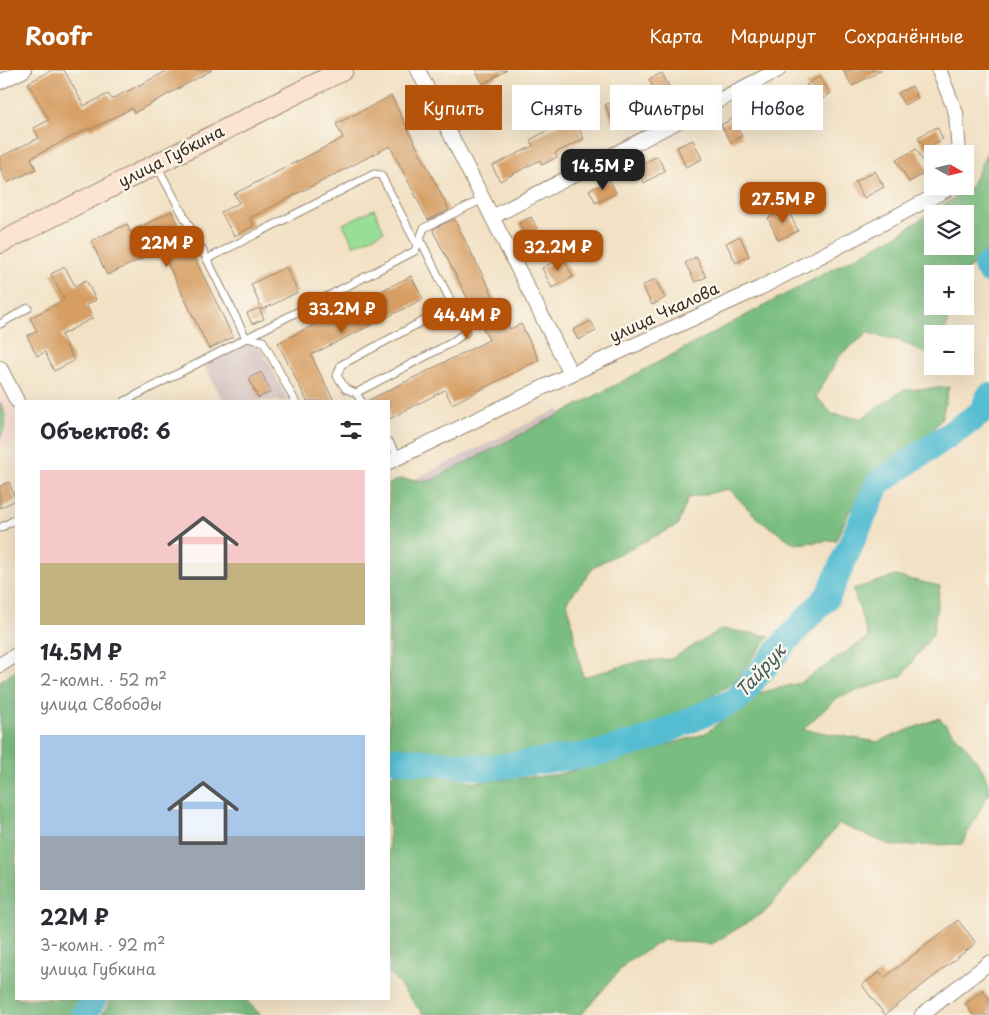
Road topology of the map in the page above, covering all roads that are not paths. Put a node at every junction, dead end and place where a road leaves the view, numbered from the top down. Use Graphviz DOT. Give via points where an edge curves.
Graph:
graph roads {
  1 [pos="24,70"];
  2 [pos="343,70"];
  3 [pos="418,70"];
  4 [pos="778,70"];
  5 [pos="939,70"];
  6 [pos="0,82"];
  7 [pos="958,145"];
  8 [pos="155,164"];
  9 [pos="937,195"];
  10 [pos="483,199"];
  11 [pos="492,217"];
  12 [pos="418,242"];
  13 [pos="0,243"];
  14 [pos="207,260"];
  15 [pos="453,305"];
  16 [pos="28,308"];
  17 [pos="0,324"];
  18 [pos="246,338"];
  19 [pos="0,368"];
  20 [pos="571,374"];
  21 [pos="356,393"];
  22 [pos="16,400"];
  23 [pos="127,400"];
  24 [pos="294,400"];
  25 [pos="360,400"];
  26 [pos="390,446"];
  27 [pos="394,460"];
  28 [pos="15,520"];
  29 [pos="0,528"];
  30 [pos="15,656"];
  31 [pos="0,665"];
  32 [pos="989,963"];
  33 [pos="922,1015"];
  1 -- 6 [label="street"];
  2 -- 8 [label="main road, улица Губкина"];
  3 -- 10 [label="street"];
  4 -- 11 [label="street"];
  5 -- 7 [label="street" via="956,112"];
  8 -- 13 [label="main road, улица Губкина"];
  8 -- 14 [label="lane"];
  9 -- 20 [label="street, улица Чкалова" via="760,288"];
  10 -- 11 [label="street"];
  10 -- 12 [label="lane" via="424,228"];
  11 -- 20 [label="street"];
  12 -- 14 [label="lane" via="381,175 374,174"];
  12 -- 15 [label="lane"];
  12 -- 18 [label="lane" via="415,251"];
  14 -- 18 [label="lane"];
  15 -- 21 [label="lane" via="466,332"];
  15 -- 21 [label="lane" via="341,365 337,376 346,389"];
  16 -- 17 [label="lane"];
  18 -- 23 [label="lane"];
  18 -- 24 [label="lane" via="263,341"];
  19 -- 22 [label="street"];
  20 -- 27 [label="street, улица Чкалова"];
  21 -- 25 [label="lane"];
  26 -- 27 [label="lane"];
  28 -- 29 [label="lane"];
  30 -- 31 [label="street"];
  32 -- 33 [label="street"];
}
